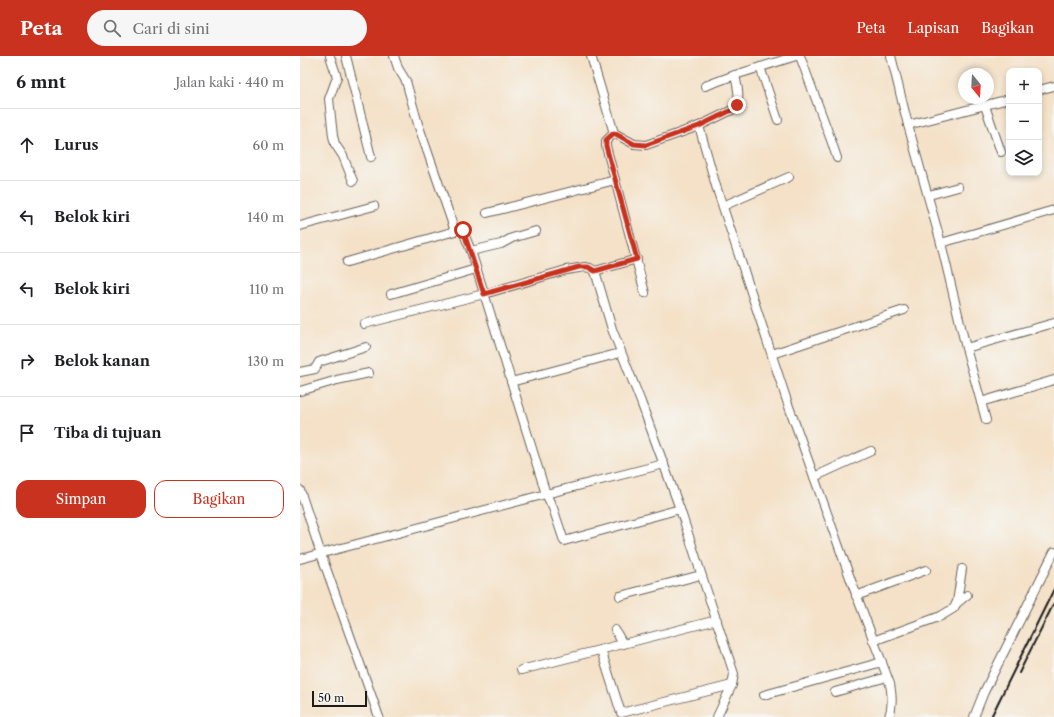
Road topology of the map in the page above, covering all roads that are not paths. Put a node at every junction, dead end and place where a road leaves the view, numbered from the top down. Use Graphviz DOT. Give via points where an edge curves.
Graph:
graph roads {
  1 [pos="330,56"];
  2 [pos="346,56"];
  3 [pos="394,56"];
  4 [pos="591,56"];
  5 [pos="796,56"];
  6 [pos="800,56"];
  7 [pos="891,56"];
  8 [pos="760,67"];
  9 [pos="735,75"];
  10 [pos="705,86"];
  11 [pos="1054,86"];
  12 [pos="1042,89"];
  13 [pos="1006,100"];
  14 [pos="985,106"];
  15 [pos="778,120"];
  16 [pos="908,125"];
  17 [pos="699,126"];
  18 [pos="614,133"];
  19 [pos="1001,152"];
  20 [pos="371,157"];
  21 [pos="837,158"];
  22 [pos="789,178"];
  23 [pos="615,180"];
  24 [pos="353,181"];
  25 [pos="958,187"];
  26 [pos="929,195"];
  27 [pos="374,206"];
  28 [pos="723,206"];
  29 [pos="1054,210"];
  30 [pos="487,213"];
  31 [pos="300,226"];
  32 [pos="454,231"];
  33 [pos="536,231"];
  34 [pos="942,243"];
  35 [pos="471,251"];
  36 [pos="637,259"];
  37 [pos="347,262"];
  38 [pos="476,269"];
  39 [pos="595,271"];
  40 [pos="645,293"];
  41 [pos="392,294"];
  42 [pos="484,294"];
  43 [pos="904,310"];
  44 [pos="1054,323"];
  45 [pos="364,324"];
  46 [pos="366,347"];
  47 [pos="966,348"];
  48 [pos="620,353"];
  49 [pos="772,354"];
  50 [pos="300,372"];
  51 [pos="369,373"];
  52 [pos="1054,380"];
  53 [pos="511,382"];
  54 [pos="300,391"];
  55 [pos="981,402"];
  56 [pos="986,420"];
  57 [pos="871,451"];
  58 [pos="664,464"];
  59 [pos="814,477"];
  60 [pos="300,490"];
  61 [pos="546,494"];
  62 [pos="680,508"];
  63 [pos="1054,552"];
  64 [pos="321,554"];
  65 [pos="300,559"];
  66 [pos="962,569"];
  67 [pos="926,570"];
  68 [pos="701,575"];
  69 [pos="967,595"];
  70 [pos="620,596"];
  71 [pos="856,596"];
  72 [pos="717,620"];
  73 [pos="615,630"];
  74 [pos="874,641"];
  75 [pos="623,644"];
  76 [pos="601,650"];
  77 [pos="882,662"];
  78 [pos="521,670"];
  79 [pos="887,677"];
  80 [pos="732,685"];
  81 [pos="835,692"];
  82 [pos="764,695"];
  83 [pos="378,717"];
  84 [pos="717,717"];
  85 [pos="889,717"];
  86 [pos="974,717"];
  1 -- 24 [label="street" via="336,77 329,99 333,136"];
  2 -- 20 [label="street"];
  3 -- 32 [label="street" via="406,81"];
  4 -- 18 [label="street"];
  5 -- 8 [label="street"];
  6 -- 21 [label="street"];
  7 -- 16 [label="street"];
  8 -- 9 [label="street"];
  8 -- 15 [label="street"];
  9 -- 10 [label="street"];
  9 -- 17 [label="street" via="738,104 734,109"];
  11 -- 12 [label="street"];
  13 -- 14 [label="street"];
  14 -- 16 [label="street"];
  14 -- 19 [label="street"];
  16 -- 26 [label="street"];
  17 -- 18 [label="street" via="646,145 634,144"];
  17 -- 28 [label="street"];
  18 -- 23 [label="street" via="605,143"];
  22 -- 28 [label="street"];
  23 -- 30 [label="street"];
  23 -- 36 [label="street"];
  25 -- 26 [label="street"];
  26 -- 34 [label="street"];
  27 -- 31 [label="street"];
  28 -- 49 [label="street"];
  29 -- 34 [label="street"];
  32 -- 35 [label="street" via="462,228"];
  32 -- 37 [label="street"];
  33 -- 35 [label="street" via="512,238 503,244"];
  34 -- 47 [label="street"];
  35 -- 38 [label="street"];
  36 -- 39 [label="street"];
  36 -- 40 [label="street"];
  38 -- 41 [label="street"];
  38 -- 42 [label="street"];
  39 -- 42 [label="street" via="588,267 579,267"];
  39 -- 48 [label="street"];
  42 -- 45 [label="street"];
  42 -- 53 [label="street"];
  43 -- 49 [label="street"];
  44 -- 47 [label="street"];
  46 -- 50 [label="street" via="319,362 315,369"];
  47 -- 55 [label="street"];
  48 -- 53 [label="street"];
  48 -- 58 [label="street"];
  49 -- 59 [label="street"];
  51 -- 54 [label="street"];
  52 -- 55 [label="street"];
  53 -- 61 [label="street"];
  55 -- 56 [label="street"];
  57 -- 59 [label="street"];
  58 -- 61 [label="street"];
  58 -- 62 [label="street"];
  59 -- 71 [label="street"];
  60 -- 64 [label="street"];
  61 -- 62 [label="street" via="564,541"];
  61 -- 64 [label="street"];
  62 -- 68 [label="street"];
  63 -- 86 [label="street"];
  64 -- 65 [label="street"];
  64 -- 83 [label="street"];
  66 -- 74 [label="street" via="954,608 941,616"];
  67 -- 71 [label="street"];
  68 -- 70 [label="street"];
  68 -- 72 [label="street"];
  69 -- 74 [label="street" via="934,617"];
  71 -- 74 [label="street"];
  72 -- 75 [label="street"];
  72 -- 80 [label="street" via="734,674"];
  73 -- 75 [label="street"];
  74 -- 77 [label="street"];
  75 -- 76 [label="street"];
  76 -- 78 [label="street"];
  76 -- 80 [label="street" via="621,713"];
  77 -- 79 [label="street"];
  77 -- 82 [label="street"];
  79 -- 81 [label="street"];
  79 -- 85 [label="street" via="892,695"];
  80 -- 84 [label="street"];
}
